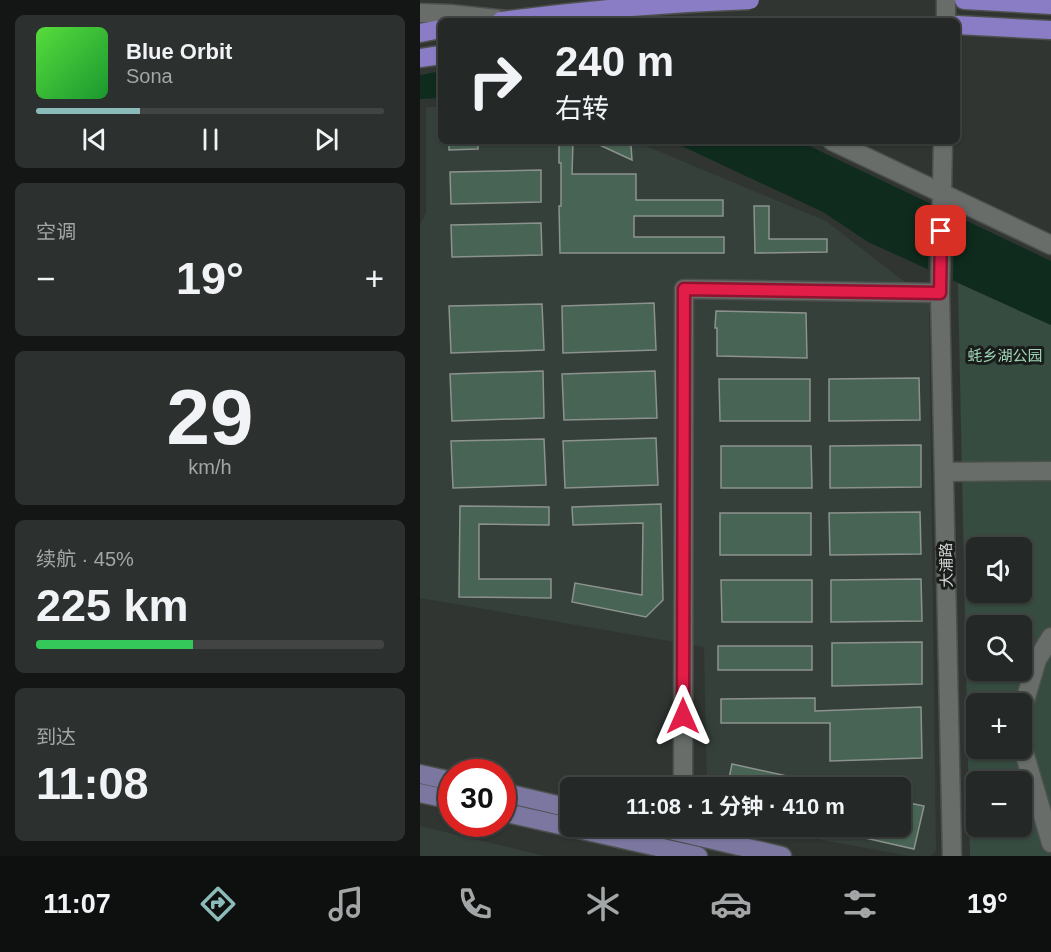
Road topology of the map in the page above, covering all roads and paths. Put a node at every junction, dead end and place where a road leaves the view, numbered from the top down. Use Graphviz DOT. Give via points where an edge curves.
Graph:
graph roads {
  1 [pos="750,0"];
  2 [pos="946,0"];
  3 [pos="964,0"];
  4 [pos="1051,5"];
  5 [pos="420,13"];
  6 [pos="488,18"];
  7 [pos="529,18"];
  8 [pos="946,18"];
  9 [pos="960,25"];
  10 [pos="438,30"];
  11 [pos="1051,30"];
  12 [pos="420,33"];
  13 [pos="438,55"];
  14 [pos="420,58"];
  15 [pos="837,144"];
  16 [pos="943,144"];
  17 [pos="942,202"];
  18 [pos="1051,245"];
  19 [pos="940,293"];
  20 [pos="1051,471"];
  21 [pos="944,472"];
  22 [pos="1051,637"];
  23 [pos="1027,693"];
  24 [pos="1026,759"];
  25 [pos="420,774"];
  26 [pos="683,777"];
  27 [pos="438,778"];
  28 [pos="420,793"];
  29 [pos="516,795"];
  30 [pos="438,797"];
  31 [pos="560,806"];
  32 [pos="516,815"];
  33 [pos="684,837"];
  34 [pos="710,837"];
  35 [pos="1051,843"];
  36 [pos="688,855"];
  37 [pos="782,856"];
  38 [pos="952,856"];
  1 -- 7 [label="highway, bridge"];
  2 -- 8 [label="street"];
  3 -- 4 [label="highway"];
  5 -- 6 [label="street"];
  9 -- 11 [label="highway"];
  10 -- 12 [label="highway"];
  13 -- 14 [label="highway"];
  15 -- 17 [label="street"];
  16 -- 17 [label="street"];
  17 -- 18 [label="street"];
  17 -- 19 [label="street, 大浦路"];
  19 -- 21 [label="street, 大浦路"];
  19 -- 26 [label="street" via="684,289"];
  20 -- 21 [label="street"];
  21 -- 38 [label="street, 大浦路"];
  22 -- 23 [label="street" via="1037,660"];
  24 -- 35 [label="street"];
  25 -- 27 [label="main road"];
  28 -- 30 [label="main road"];
  29 -- 31 [label="main road"];
  32 -- 36 [label="main road"];
  33 -- 36 [label="street"];
  34 -- 37 [label="main road"];
}
